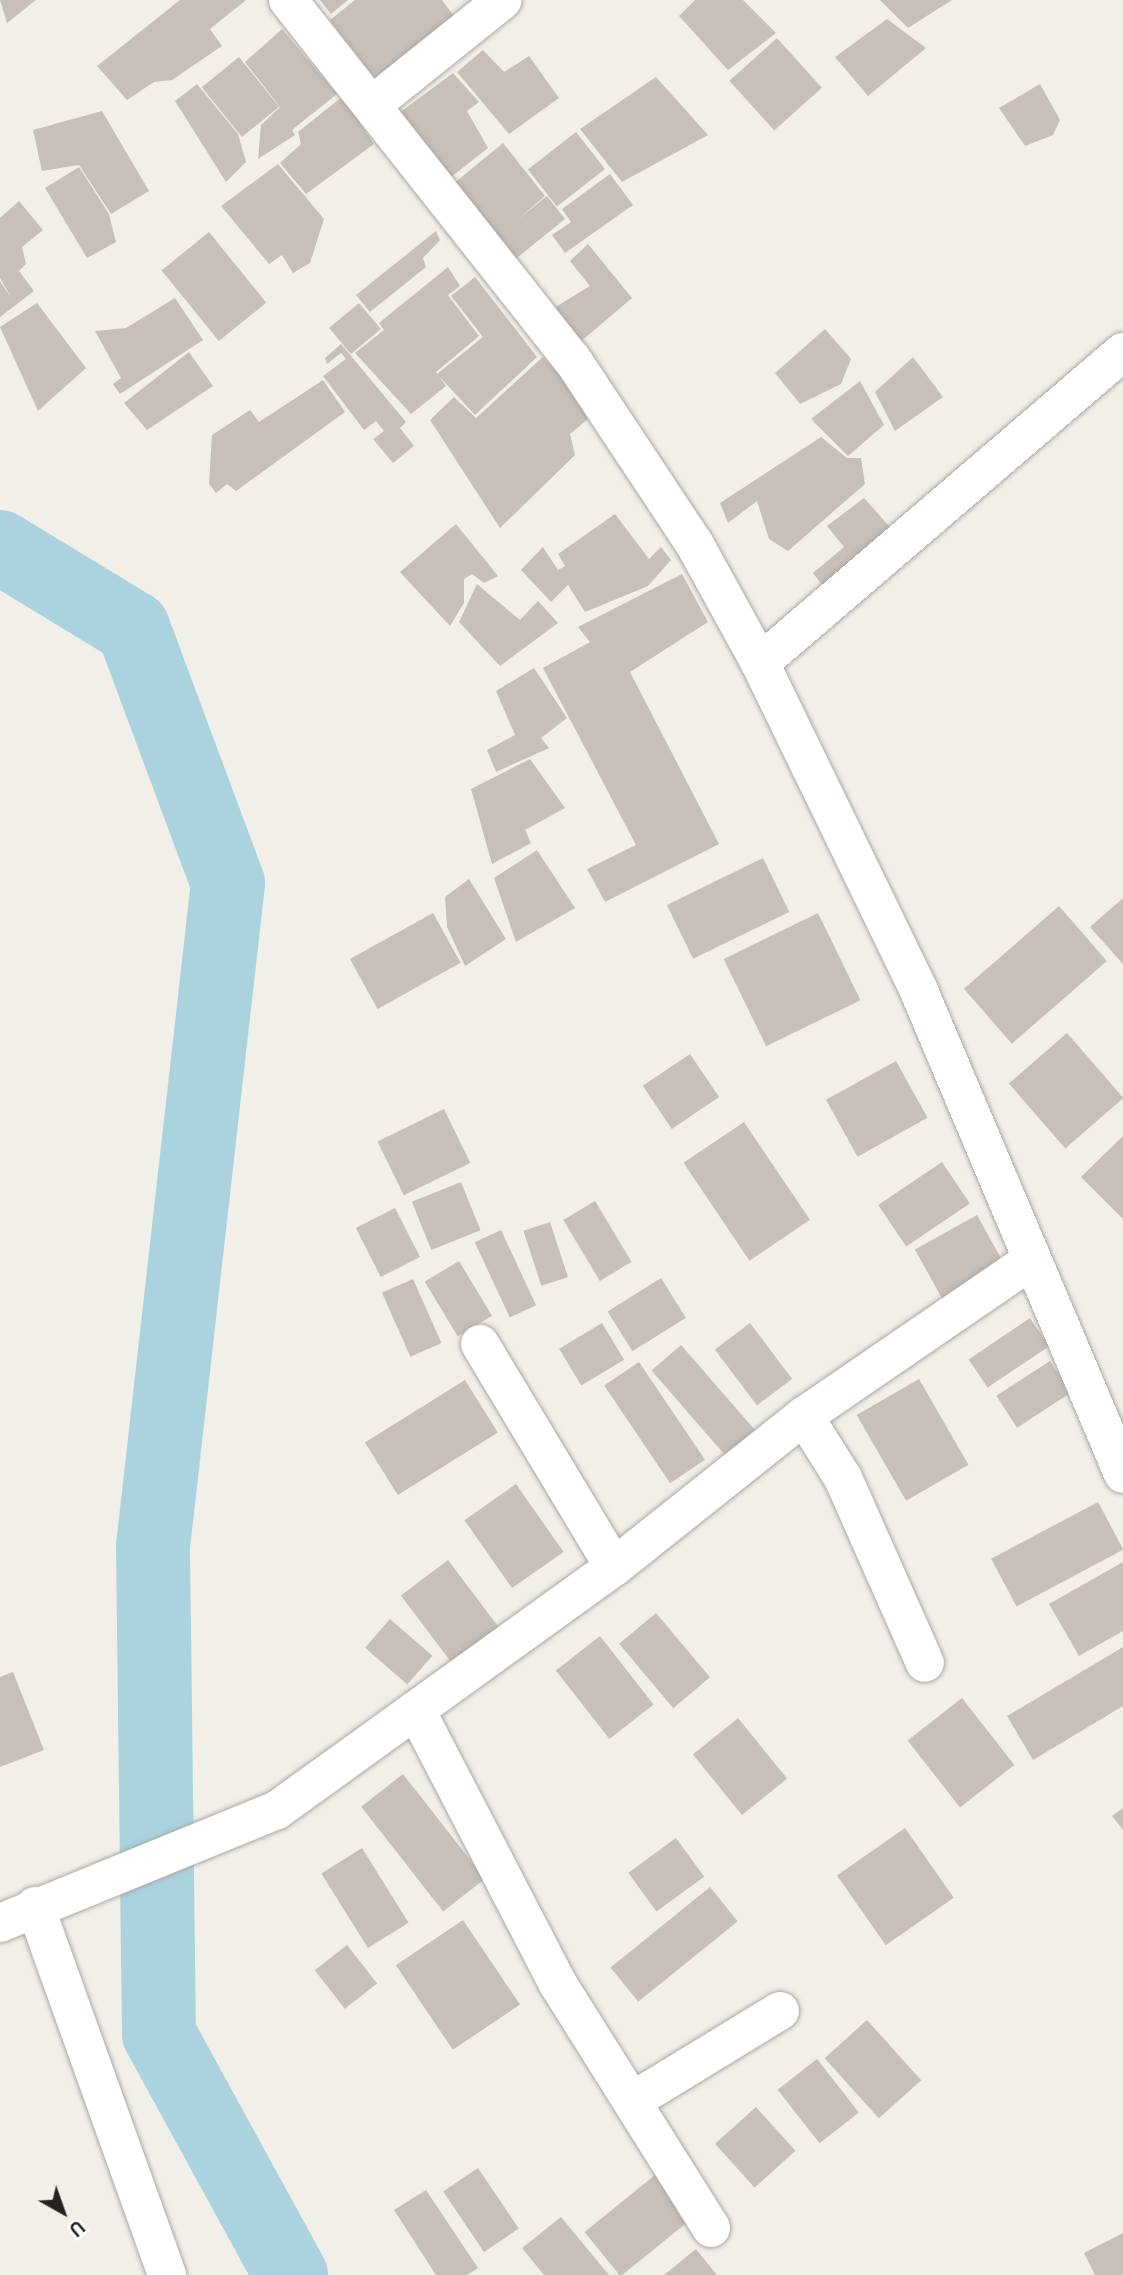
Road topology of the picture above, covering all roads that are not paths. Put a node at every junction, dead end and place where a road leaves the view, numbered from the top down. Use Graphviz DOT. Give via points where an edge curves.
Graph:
graph roads {
  1 [pos="288,0"];
  2 [pos="503,0"];
  3 [pos="373,104"];
  4 [pos="1123,352"];
  5 [pos="760,663"];
  6 [pos="1029,1262"];
  7 [pos="480,1344"];
  8 [pos="804,1416"];
  9 [pos="1123,1474"];
  10 [pos="614,1567"];
  11 [pos="925,1663"];
  12 [pos="416,1710"];
  13 [pos="49,1901"];
  14 [pos="0,1923"];
  15 [pos="780,2011"];
  16 [pos="634,2100"];
  17 [pos="711,2228"];
  18 [pos="167,2275"];
  1 -- 3 [label="street"];
  2 -- 3 [label="street"];
  3 -- 5 [label="street" via="572,359 694,543"];
  4 -- 5 [label="street"];
  5 -- 6 [label="street" via="919,991"];
  6 -- 8 [label="street"];
  6 -- 9 [label="street"];
  7 -- 10 [label="street"];
  8 -- 10 [label="street"];
  8 -- 11 [label="street" via="843,1478"];
  10 -- 12 [label="street"];
  12 -- 13 [label="street" via="276,1810"];
  12 -- 16 [label="street" via="558,1984"];
  13 -- 14 [label="street"];
  13 -- 18 [label="street"];
  15 -- 16 [label="street"];
  16 -- 17 [label="street"];
}
